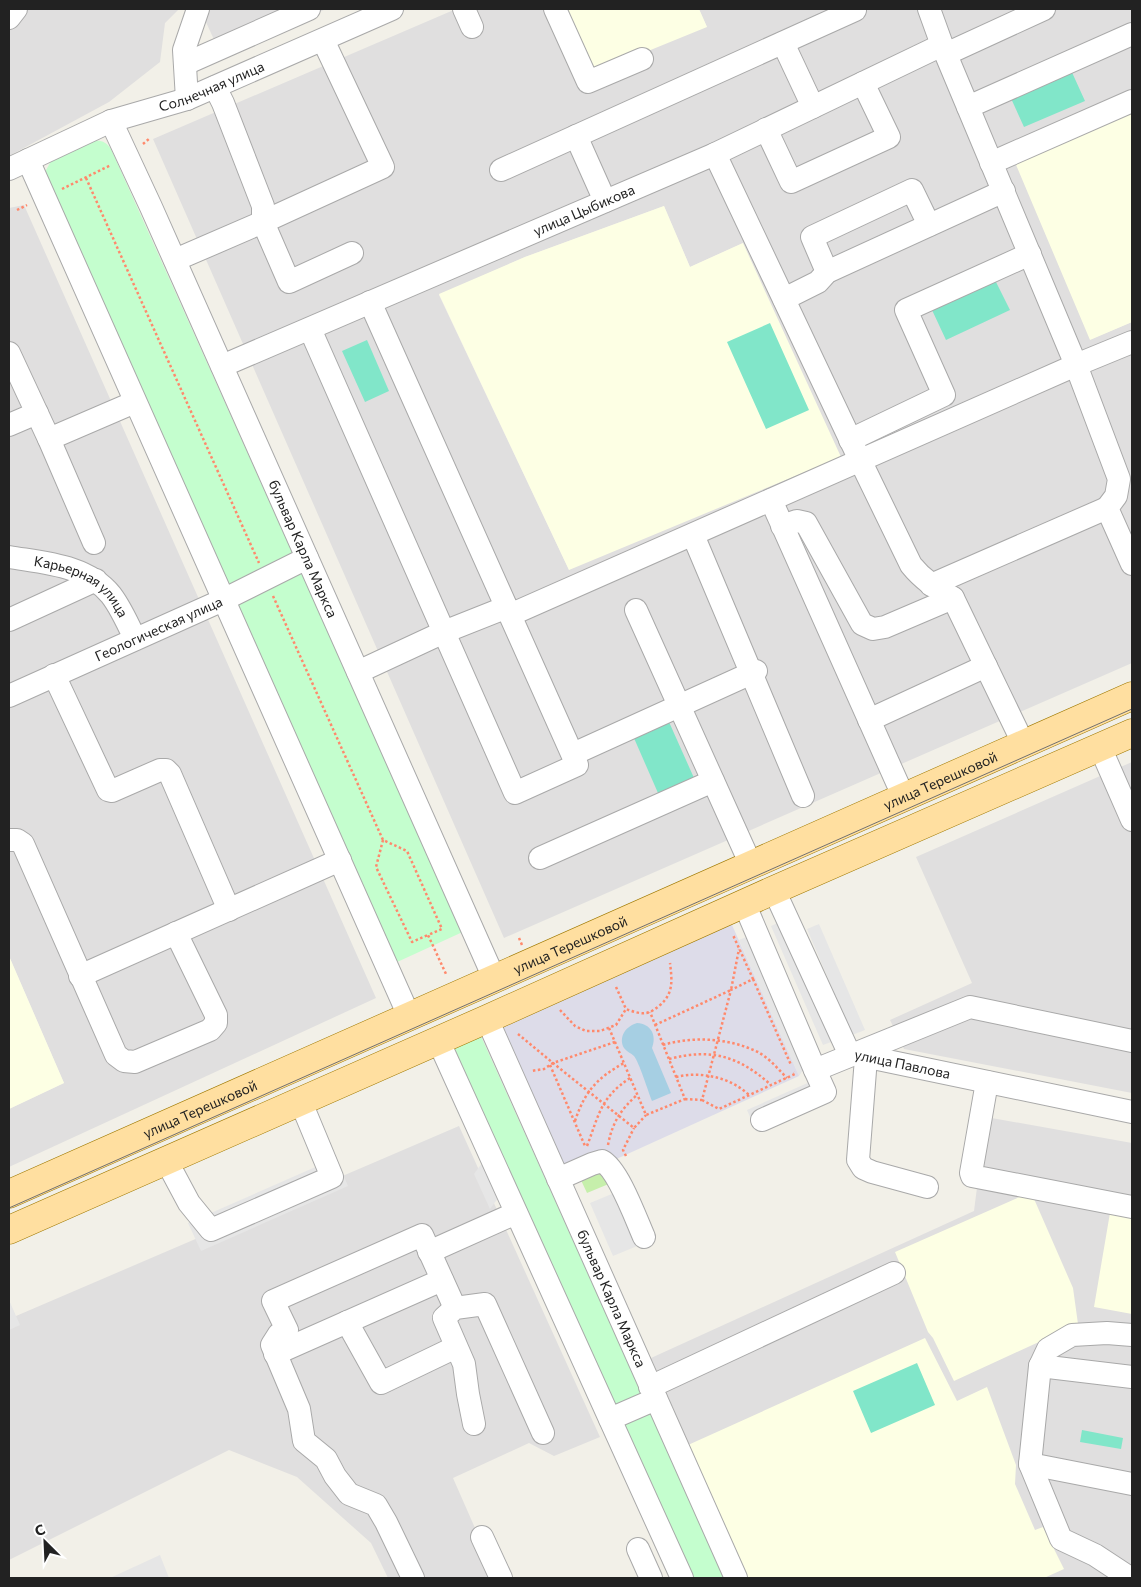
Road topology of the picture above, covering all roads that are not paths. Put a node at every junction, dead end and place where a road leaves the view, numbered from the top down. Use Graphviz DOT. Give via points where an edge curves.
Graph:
graph roads {
  1 [pos="16,9"];
  2 [pos="198,9"];
  3 [pos="309,9"];
  4 [pos="392,9"];
  5 [pos="555,9"];
  6 [pos="854,9"];
  7 [pos="930,9"];
  8 [pos="1038,10"];
  9 [pos="9,18"];
  10 [pos="1132,34"];
  11 [pos="323,40"];
  12 [pos="783,43"];
  13 [pos="944,49"];
  14 [pos="642,59"];
  15 [pos="185,64"];
  16 [pos="863,83"];
  17 [pos="215,87"];
  18 [pos="187,99"];
  19 [pos="1132,101"];
  20 [pos="813,107"];
  21 [pos="968,107"];
  22 [pos="111,121"];
  23 [pos="766,129"];
  24 [pos="576,136"];
  25 [pos="715,154"];
  26 [pos="991,163"];
  27 [pos="18,165"];
  28 [pos="501,170"];
  29 [pos="1004,191"];
  30 [pos="605,201"];
  31 [pos="263,222"];
  32 [pos="929,225"];
  33 [pos="352,253"];
  34 [pos="1030,254"];
  35 [pos="175,260"];
  36 [pos="827,272"];
  37 [pos="784,300"];
  38 [pos="370,302"];
  39 [pos="310,329"];
  40 [pos="1132,342"];
  41 [pos="9,353"];
  42 [pos="1076,364"];
  43 [pos="222,366"];
  44 [pos="135,402"];
  45 [pos="37,413"];
  46 [pos="9,425"];
  47 [pos="49,439"];
  48 [pos="850,440"];
  49 [pos="860,460"];
  50 [pos="771,500"];
  51 [pos="1107,508"];
  52 [pos="782,526"];
  53 [pos="693,534"];
  54 [pos="94,543"];
  55 [pos="9,557"];
  56 [pos="307,558"];
  57 [pos="1132,564"];
  58 [pos="96,580"];
  59 [pos="931,585"];
  60 [pos="953,598"];
  61 [pos="223,600"];
  62 [pos="636,610"];
  63 [pos="508,611"];
  64 [pos="9,620"];
  65 [pos="444,632"];
  66 [pos="135,639"];
  67 [pos="986,666"];
  68 [pos="358,672"];
  69 [pos="754,673"];
  70 [pos="54,675"];
  71 [pos="9,696"];
  72 [pos="1132,696"];
  73 [pos="679,707"];
  74 [pos="868,720"];
  75 [pos="1132,733"];
  76 [pos="1024,745"];
  77 [pos="1100,747"];
  78 [pos="582,750"];
  79 [pos="713,781"];
  80 [pos="803,796"];
  81 [pos="904,798"];
  82 [pos="1132,820"];
  83 [pos="9,840"];
  84 [pos="540,858"];
  85 [pos="340,860"];
  86 [pos="756,863"];
  87 [pos="774,890"];
  88 [pos="744,903"];
  89 [pos="229,910"];
  90 [pos="176,933"];
  91 [pos="80,976"];
  92 [pos="494,978"];
  93 [pos="409,1016"];
  94 [pos="488,1019"];
  95 [pos="438,1040"];
  96 [pos="1132,1041"];
  97 [pos="859,1056"];
  98 [pos="816,1070"];
  99 [pos="987,1082"];
  100 [pos="300,1100"];
  101 [pos="1132,1112"];
  102 [pos="762,1120"];
  103 [pos="166,1160"];
  104 [pos="558,1179"];
  105 [pos="927,1187"];
  106 [pos="9,1194"];
  107 [pos="1132,1207"];
  108 [pos="516,1213"];
  109 [pos="9,1230"];
  110 [pos="644,1237"];
  111 [pos="429,1252"];
  112 [pos="894,1273"];
  113 [pos="442,1280"];
  114 [pos="455,1308"];
  115 [pos="347,1322"];
  116 [pos="1132,1335"];
  117 [pos="286,1343"];
  118 [pos="456,1347"];
  119 [pos="1040,1366"];
  120 [pos="1132,1377"];
  121 [pos="653,1393"];
  122 [pos="610,1419"];
  123 [pos="474,1424"];
  124 [pos="543,1432"];
  125 [pos="1030,1464"];
  126 [pos="1132,1484"];
  127 [pos="482,1537"];
  128 [pos="638,1549"];
  129 [pos="412,1578"];
  130 [pos="501,1578"];
  131 [pos="651,1578"];
  132 [pos="682,1578"];
  133 [pos="736,1578"];
  134 [pos="1130,1578"];
  1 -- 9 [label="street"];
  2 -- 15 [label="street" via="184,50"];
  3 -- 15 [label="street"];
  4 -- 11 [label="street, Солнечная улица"];
  5 -- 14 [label="street" via="588,82"];
  6 -- 12 [label="street"];
  7 -- 13 [label="street"];
  8 -- 13 [label="street, улица Цыбикова"];
  10 -- 21 [label="street"];
  11 -- 17 [label="street, Солнечная улица"];
  11 -- 31 [label="street" via="383,167"];
  12 -- 20 [label="street"];
  12 -- 24 [label="street"];
  13 -- 16 [label="street, улица Цыбикова"];
  13 -- 21 [label="street"];
  15 -- 18 [label="street"];
  16 -- 20 [label="street, улица Цыбикова"];
  16 -- 23 [label="street" via="889,137 790,182"];
  17 -- 18 [label="street, Солнечная улица"];
  17 -- 31 [label="street" via="263,206"];
  18 -- 22 [label="street, Солнечная улица"];
  19 -- 26 [label="street"];
  20 -- 23 [label="street, улица Цыбикова"];
  21 -- 26 [label="street"];
  22 -- 27 [label="street, Солнечная улица"];
  22 -- 35 [label="street, бульвар Карла Маркса"];
  23 -- 25 [label="street, улица Цыбикова"];
  24 -- 28 [label="street"];
  24 -- 30 [label="street"];
  25 -- 30 [label="street, улица Цыбикова"];
  25 -- 37 [label="street"];
  26 -- 29 [label="street"];
  27 -- 44 [label="street" via="45,197"];
  29 -- 32 [label="street"];
  29 -- 34 [label="street"];
  30 -- 38 [label="street, улица Цыбикова"];
  31 -- 33 [label="street" via="289,282"];
  31 -- 35 [label="street"];
  32 -- 36 [label="street"];
  32 -- 36 [label="street" via="912,190 812,237"];
  34 -- 42 [label="street"];
  34 -- 48 [label="street" via="906,310 944,395"];
  35 -- 43 [label="street, бульвар Карла Маркса"];
  36 -- 37 [label="street" via="818,282"];
  37 -- 48 [label="street"];
  38 -- 39 [label="street, улица Цыбикова"];
  38 -- 63 [label="street"];
  39 -- 43 [label="street, улица Цыбикова"];
  39 -- 65 [label="street"];
  40 -- 42 [label="street"];
  41 -- 45 [label="street"];
  42 -- 49 [label="street"];
  42 -- 51 [label="street" via="1119,479 1116,496"];
  43 -- 56 [label="street, бульвар Карла Маркса"];
  44 -- 47 [label="street"];
  44 -- 61 [label="street"];
  45 -- 46 [label="street"];
  45 -- 47 [label="street"];
  47 -- 54 [label="street"];
  48 -- 49 [label="street"];
  49 -- 50 [label="street"];
  49 -- 59 [label="street" via="911,565"];
  50 -- 52 [label="street"];
  50 -- 53 [label="street"];
  51 -- 57 [label="street"];
  51 -- 59 [label="street"];
  52 -- 60 [label="street" via="797,521 806,524 862,624 873,629"];
  52 -- 74 [label="street"];
  53 -- 63 [label="street"];
  53 -- 69 [label="street"];
  55 -- 58 [label="street, Карьерная улица" via="54,564"];
  56 -- 61 [label="street, Геологическая улица"];
  56 -- 68 [label="street, бульвар Карла Маркса"];
  58 -- 64 [label="street"];
  58 -- 66 [label="street, Карьерная улица" via="120,608"];
  59 -- 60 [label="street"];
  60 -- 67 [label="street"];
  61 -- 66 [label="street, Геологическая улица"];
  61 -- 85 [label="street"];
  62 -- 73 [label="street"];
  63 -- 65 [label="street"];
  63 -- 65 [label="street" via="577,765 515,793"];
  65 -- 68 [label="street"];
  66 -- 70 [label="street, Геологическая улица"];
  67 -- 74 [label="street"];
  67 -- 76 [label="street"];
  68 -- 92 [label="street, бульвар Карла Маркса"];
  69 -- 73 [label="street"];
  69 -- 80 [label="street"];
  70 -- 71 [label="street, Геологическая улица"];
  70 -- 89 [label="street" via="108,790 160,770 170,774"];
  72 -- 76 [label="main road, улица Терешковой"];
  73 -- 78 [label="street"];
  73 -- 79 [label="street"];
  74 -- 81 [label="street"];
  75 -- 77 [label="main road"];
  76 -- 81 [label="main road, улица Терешковой"];
  77 -- 82 [label="street"];
  77 -- 87 [label="main road"];
  79 -- 84 [label="street"];
  79 -- 86 [label="street"];
  81 -- 86 [label="main road, улица Терешковой"];
  83 -- 91 [label="street" via="18,840 22,844"];
  85 -- 89 [label="street"];
  85 -- 93 [label="street"];
  86 -- 87 [label="main road"];
  86 -- 92 [label="main road, улица Терешковой"];
  87 -- 88 [label="main road"];
  87 -- 97 [label="street, улица Павлова" via="846,1050"];
  88 -- 94 [label="main road"];
  88 -- 98 [label="street"];
  89 -- 90 [label="street"];
  90 -- 91 [label="street"];
  90 -- 91 [label="street" via="216,1015 216,1024 210,1030 135,1062 124,1062 116,1055"];
  92 -- 93 [label="main road, улица Терешковой"];
  93 -- 106 [label="main road, улица Терешковой"];
  94 -- 95 [label="main road"];
  94 -- 104 [label="street, бульвар Карла Маркса"];
  95 -- 100 [label="main road"];
  95 -- 108 [label="street"];
  96 -- 97 [label="street" via="970,1007"];
  97 -- 98 [label="street"];
  97 -- 99 [label="street, улица Павлова"];
  97 -- 105 [label="street" via="858,1160 863,1168 872,1172"];
  98 -- 102 [label="street" via="825,1092"];
  99 -- 101 [label="street, улица Павлова"];
  99 -- 107 [label="street" via="972,1176"];
  100 -- 103 [label="main road"];
  100 -- 103 [label="street" via="332,1178 211,1230 189,1203"];
  103 -- 109 [label="main road"];
  104 -- 110 [label="street" via="592,1164 602,1161 608,1164"];
  104 -- 121 [label="street, бульвар Карла Маркса"];
  108 -- 111 [label="street"];
  108 -- 122 [label="street"];
  111 -- 113 [label="street"];
  111 -- 117 [label="street" via="422,1235 274,1301"];
  112 -- 121 [label="street"];
  113 -- 114 [label="street"];
  113 -- 115 [label="street"];
  114 -- 118 [label="street" via="444,1318"];
  114 -- 124 [label="street" via="485,1304"];
  115 -- 117 [label="street"];
  115 -- 118 [label="street" via="381,1383"];
  116 -- 119 [label="street" via="1072,1335 1048,1349"];
  117 -- 129 [label="street" via="304,1441 326,1459 348,1494 376,1506"];
  118 -- 123 [label="street" via="464,1364"];
  119 -- 120 [label="street"];
  119 -- 125 [label="street"];
  121 -- 122 [label="street"];
  121 -- 133 [label="street, бульвар Карла Маркса"];
  122 -- 132 [label="street"];
  125 -- 126 [label="street"];
  125 -- 134 [label="street" via="1061,1539 1095,1555"];
  127 -- 130 [label="street"];
  128 -- 131 [label="street"];
}
